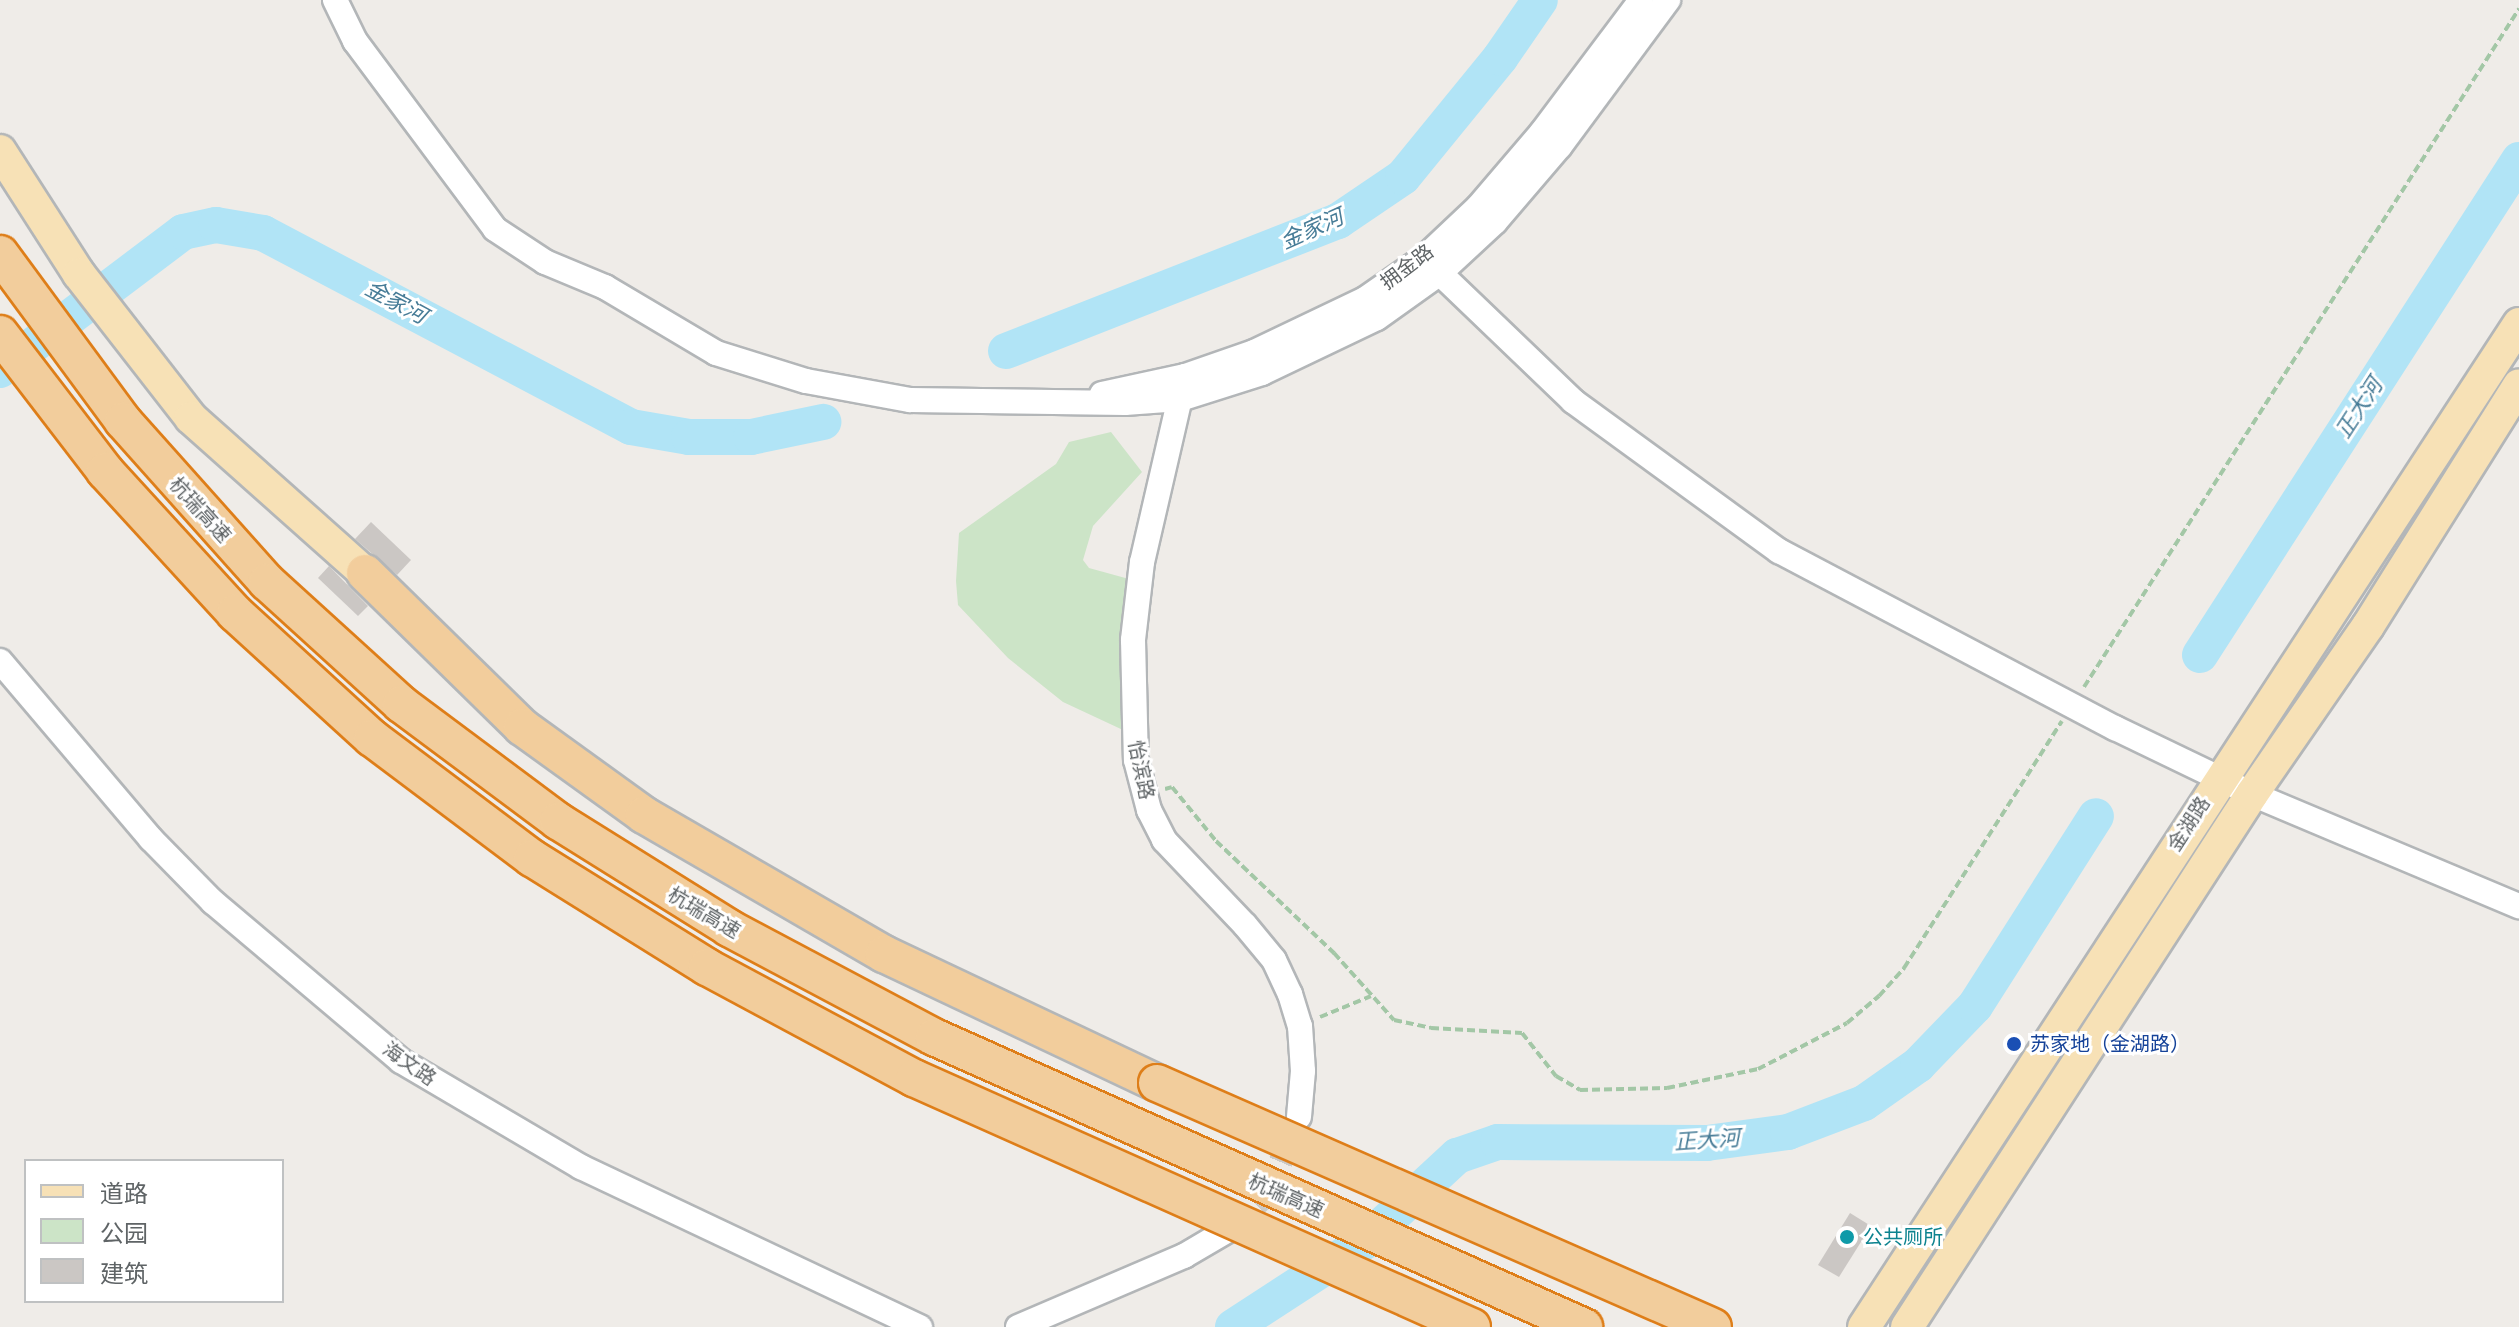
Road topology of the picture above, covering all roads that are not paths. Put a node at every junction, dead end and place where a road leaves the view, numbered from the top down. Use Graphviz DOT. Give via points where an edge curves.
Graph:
graph roads {
  1 [pos="335,0"];
  2 [pos="1641,0"];
  3 [pos="1668,0"];
  4 [pos="0,151"];
  5 [pos="0,254"];
  6 [pos="1432,265"];
  7 [pos="2519,324"];
  8 [pos="0,334"];
  9 [pos="2519,385"];
  10 [pos="1183,388"];
  11 [pos="365,573"];
  12 [pos="0,661"];
  13 [pos="2220,776"];
  14 [pos="2252,794"];
  15 [pos="2519,906"];
  16 [pos="1299,1117"];
  17 [pos="1230,1229"];
  18 [pos="920,1327"];
  19 [pos="1018,1327"];
  20 [pos="1472,1327"];
  21 [pos="1584,1327"];
  22 [pos="1713,1327"];
  23 [pos="1864,1327"];
  24 [pos="1907,1327"];
  1 -- 10 [label="street" via="355,41 495,229 545,262 605,287 716,353 806,381 910,400 1080,400"];
  2 -- 6 [label="street, 拥金路" via="1542,132"];
  3 -- 6 [label="street" via="1560,146 1495,222"];
  4 -- 11 [label="main road" via="79,274 191,418"];
  5 -- 21 [label="highway, 杭瑞高速, bridge" via="123,421 267,582 401,704 558,821 729,928 922,1031"];
  6 -- 10 [label="street, 拥金路"];
  6 -- 13 [label="street" via="1573,401 1779,551 2072,706"];
  7 -- 13 [label="main road, 金湖路" via="2338,607"];
  8 -- 20 [label="highway, bridge" via="141,513 264,642 382,747 532,858 707,967 914,1078"];
  9 -- 14 [label="main road, 金湖路" via="2368,626"];
  10 -- 16 [label="street, 怡滨路" via="1142,562 1133,640 1136,760 1164,840 1274,960 1300,1026"];
  11 -- 22 [label="highway, bridge" via="522,727 644,815 884,954 1157,1083"];
  12 -- 18 [label="street, 海文路" via="151,839 213,902 401,1061 581,1167"];
  13 -- 14 [label="street"];
  13 -- 23 [label="main road, 金湖路"];
  14 -- 15 [label="street"];
  14 -- 24 [label="main road, 金湖路"];
  17 -- 19 [label="street" via="1184,1256"];
}
